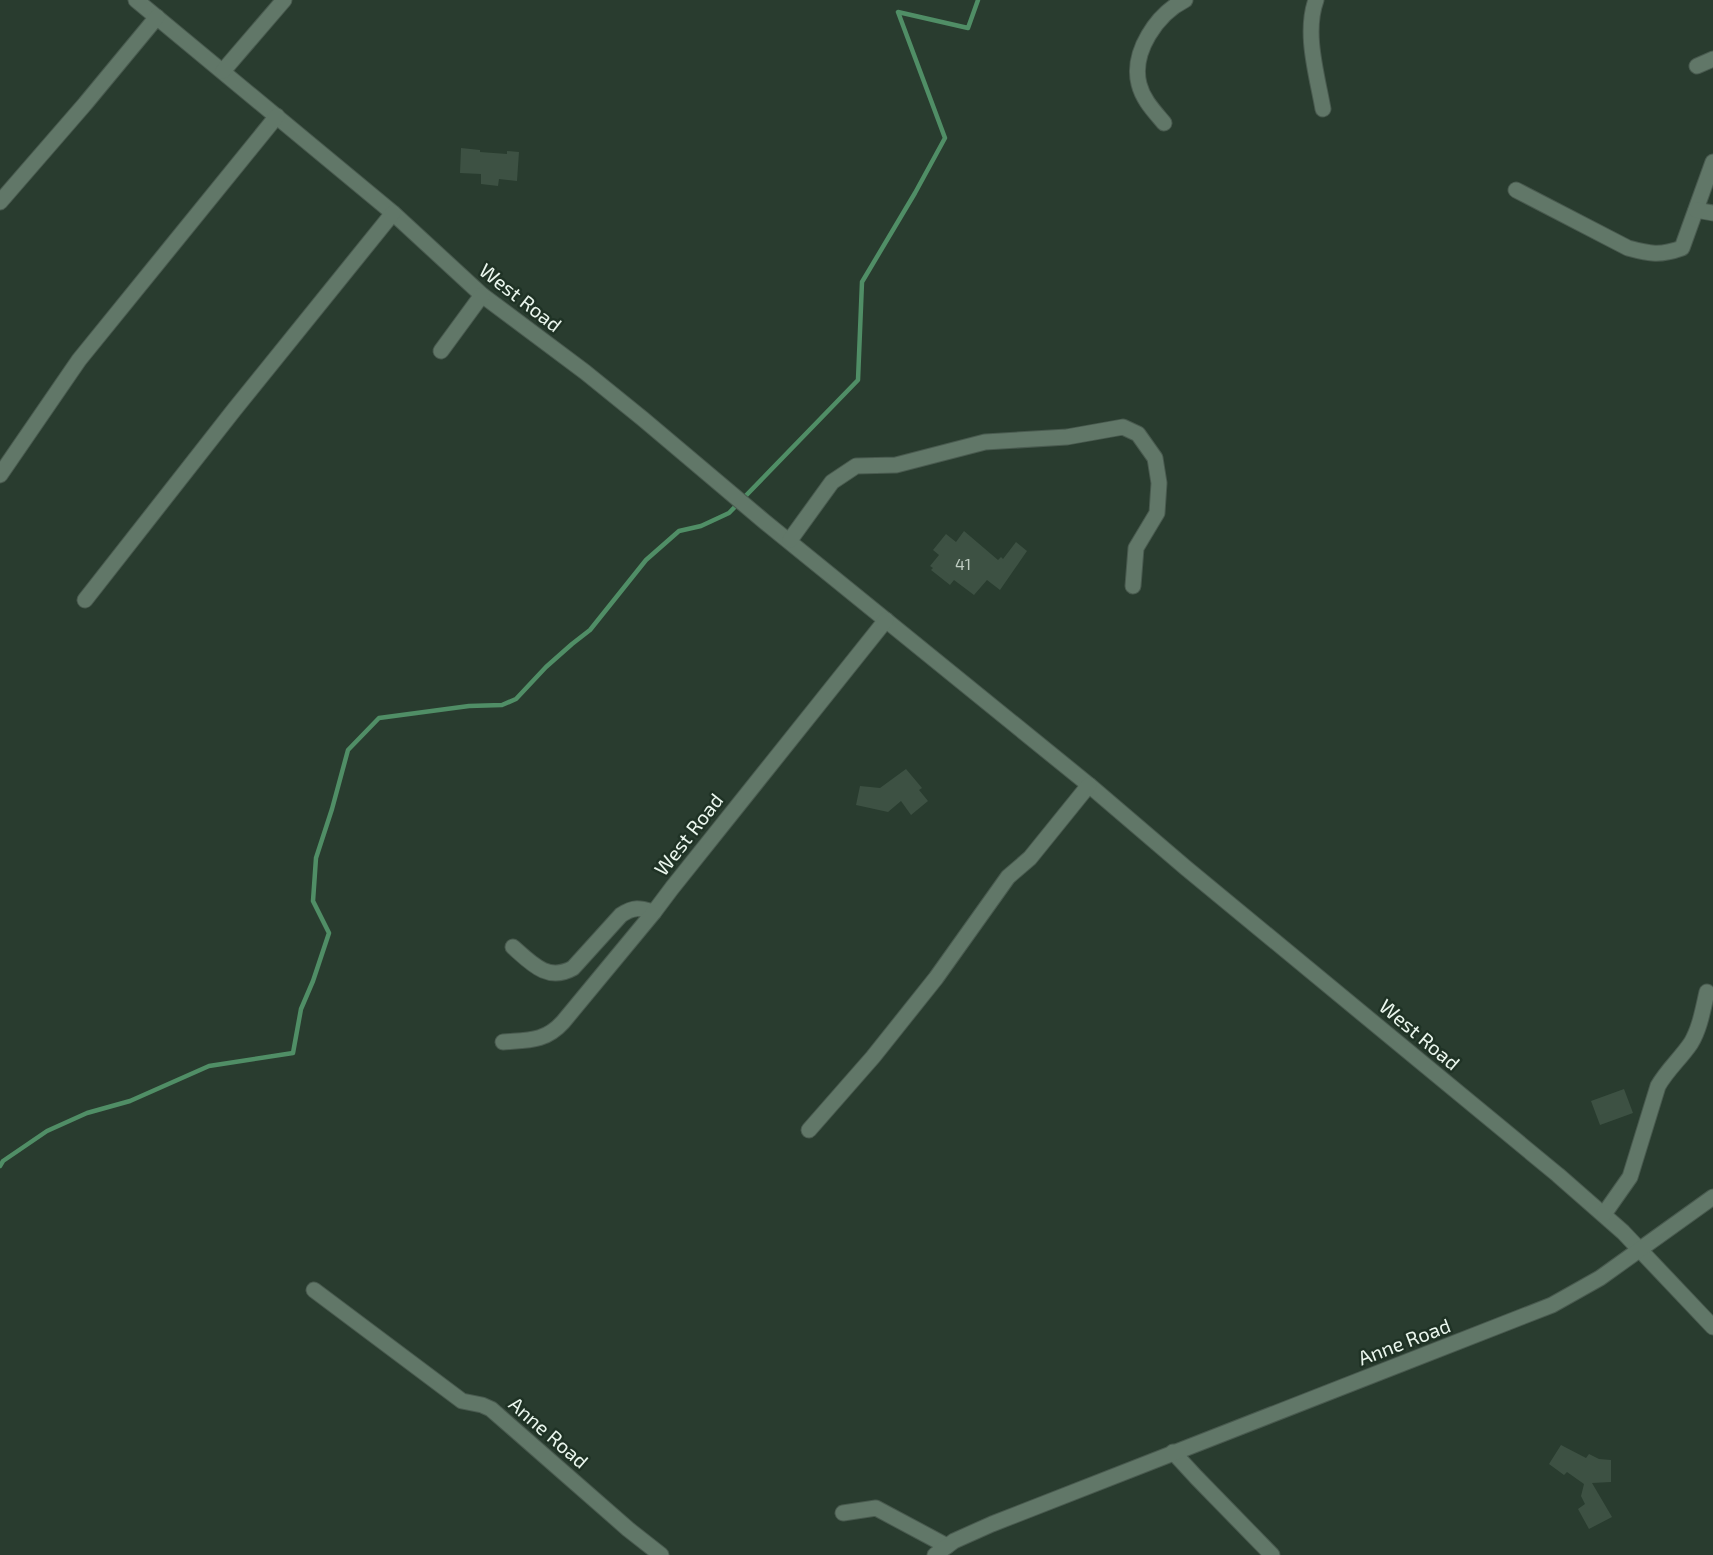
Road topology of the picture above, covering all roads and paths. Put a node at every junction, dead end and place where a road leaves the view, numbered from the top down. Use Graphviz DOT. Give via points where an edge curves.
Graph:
graph roads {
  1 [pos="136,0"];
  2 [pos="284,0"];
  3 [pos="1185,0"];
  4 [pos="1311,4"];
  5 [pos="157,17"];
  6 [pos="1713,59"];
  7 [pos="1697,66"];
  8 [pos="224,71"];
  9 [pos="1323,109"];
  10 [pos="277,116"];
  11 [pos="1164,123"];
  12 [pos="1713,162"];
  13 [pos="1516,190"];
  14 [pos="0,202"];
  15 [pos="1696,210"];
  16 [pos="393,213"];
  17 [pos="1713,213"];
  18 [pos="482,295"];
  19 [pos="441,351"];
  20 [pos="0,475"];
  21 [pos="790,540"];
  22 [pos="1133,586"];
  23 [pos="85,600"];
  24 [pos="886,620"];
  25 [pos="1089,785"];
  26 [pos="654,912"];
  27 [pos="513,947"];
  28 [pos="1707,992"];
  29 [pos="503,1042"];
  30 [pos="809,1130"];
  31 [pos="1713,1197"];
  32 [pos="1604,1214"];
  33 [pos="1639,1249"];
  34 [pos="314,1290"];
  35 [pos="1713,1327"];
  36 [pos="1173,1452"];
  37 [pos="843,1513"];
  38 [pos="941,1551"];
  39 [pos="661,1555"];
  40 [pos="1272,1555"];
  1 -- 5 [label="street, West Road"];
  2 -- 8 [label="street"];
  3 -- 11 [label="street" via="1158,22 1139,58 1139,82 1145,100"];
  4 -- 9 [label="street" via="1313,58"];
  5 -- 8 [label="street, West Road"];
  5 -- 14 [label="street"];
  6 -- 7 [label="street"];
  8 -- 10 [label="street, West Road"];
  10 -- 16 [label="street, West Road"];
  10 -- 20 [label="street" via="79,360"];
  12 -- 15 [label="street"];
  13 -- 15 [label="street" via="1628,248 1647,253 1682,248"];
  15 -- 17 [label="street"];
  16 -- 18 [label="street, West Road"];
  16 -- 23 [label="street"];
  18 -- 19 [label="street"];
  18 -- 21 [label="street, West Road" via="585,372"];
  21 -- 22 [label="street" via="832,482 856,466 896,465 985,442 1067,437 1123,427 1138,434 1155,458 1159,483 1157,513 1136,549"];
  21 -- 24 [label="street, West Road"];
  24 -- 25 [label="street, West Road"];
  24 -- 26 [label="street, West Road"];
  25 -- 30 [label="street" via="1030,858 1005,881 929,987"];
  25 -- 32 [label="street, West Road"];
  26 -- 27 [label="street" via="629,909 565,973 546,972"];
  26 -- 29 [label="street, West Road" via="556,1030 536,1040"];
  28 -- 32 [label="street" via="1690,1044 1658,1086 1630,1177"];
  31 -- 33 [label="street, Anne Road"];
  32 -- 33 [label="street, West Road"];
  33 -- 35 [label="street, West Road"];
  33 -- 36 [label="street, Anne Road" via="1600,1278 1552,1305"];
  34 -- 39 [label="street, Anne Road" via="462,1401 490,1409"];
  36 -- 38 [label="street, Anne Road" via="992,1524"];
  36 -- 40 [label="street"];
  37 -- 38 [label="street" via="876,1508"];
}
